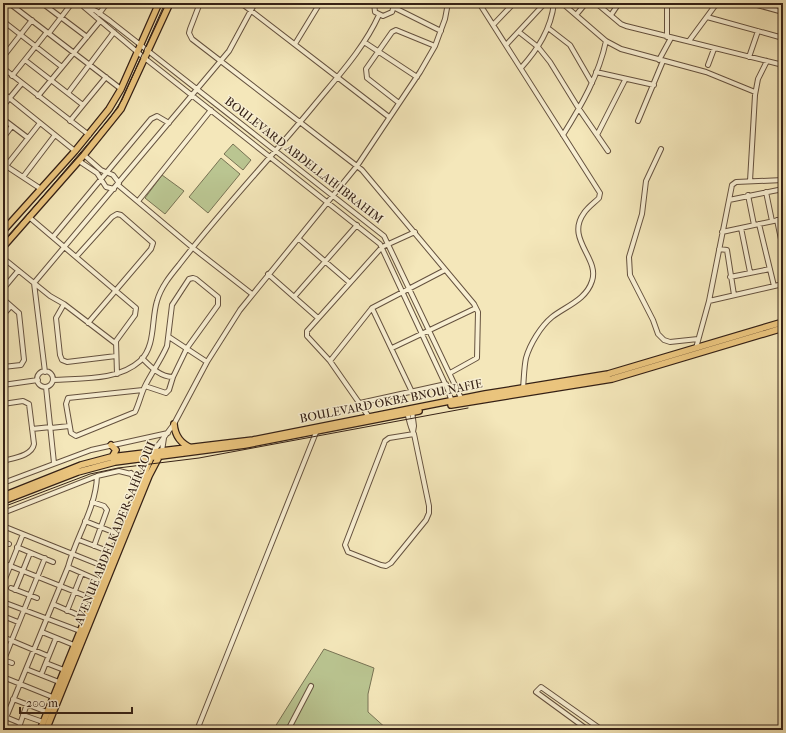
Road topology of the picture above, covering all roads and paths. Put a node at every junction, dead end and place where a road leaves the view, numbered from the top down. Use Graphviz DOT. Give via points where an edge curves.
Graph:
graph roads {
  1 [pos="9,3"];
  2 [pos="42,3"];
  3 [pos="72,3"];
  4 [pos="107,3"];
  5 [pos="159,3"];
  6 [pos="170,3"];
  7 [pos="200,3"];
  8 [pos="241,3"];
  9 [pos="255,3"];
  10 [pos="320,3"];
  11 [pos="374,3"];
  12 [pos="448,3"];
  13 [pos="479,3"];
  14 [pos="514,3"];
  15 [pos="545,3"];
  16 [pos="554,3"];
  17 [pos="562,3"];
  18 [pos="586,3"];
  19 [pos="596,3"];
  20 [pos="620,3"];
  21 [pos="667,3"];
  22 [pos="718,3"];
  23 [pos="750,3"];
  24 [pos="81,4"];
  25 [pos="757,4"];
  26 [pos="395,5"];
  27 [pos="251,11"];
  28 [pos="783,12"];
  29 [pos="100,13"];
  30 [pos="379,15"];
  31 [pos="576,15"];
  32 [pos="611,15"];
  33 [pos="707,17"];
  34 [pos="61,18"];
  35 [pos="96,18"];
  36 [pos="32,20"];
  37 [pos="100,21"];
  38 [pos="4,24"];
  39 [pos="493,24"];
  40 [pos="548,28"];
  41 [pos="441,31"];
  42 [pos="758,31"];
  43 [pos="48,32"];
  44 [pos="114,32"];
  45 [pos="519,32"];
  46 [pos="20,34"];
  47 [pos="87,37"];
  48 [pos="669,38"];
  49 [pos="783,38"];
  50 [pos="606,41"];
  51 [pos="689,41"];
  52 [pos="364,42"];
  53 [pos="295,44"];
  54 [pos="506,45"];
  55 [pos="36,46"];
  56 [pos="435,46"];
  57 [pos="538,47"];
  58 [pos="139,48"];
  59 [pos="714,49"];
  60 [pos="379,51"];
  61 [pos="148,52"];
  62 [pos="74,53"];
  63 [pos="3,57"];
  64 [pos="749,57"];
  65 [pos="145,58"];
  66 [pos="25,60"];
  67 [pos="220,60"];
  68 [pos="661,61"];
  69 [pos="767,61"];
  70 [pos="90,65"];
  71 [pos="708,65"];
  72 [pos="783,65"];
  73 [pos="62,67"];
  74 [pos="3,68"];
  75 [pos="521,68"];
  76 [pos="596,72"];
  77 [pos="12,76"];
  78 [pos="106,77"];
  79 [pos="338,77"];
  80 [pos="417,77"];
  81 [pos="625,80"];
  82 [pos="51,81"];
  83 [pos="22,83"];
  84 [pos="592,83"];
  85 [pos="654,85"];
  86 [pos="197,88"];
  87 [pos="121,89"];
  88 [pos="755,92"];
  89 [pos="3,93"];
  90 [pos="68,93"];
  91 [pos="38,96"];
  92 [pos="192,96"];
  93 [pos="9,98"];
  94 [pos="399,103"];
  95 [pos="83,105"];
  96 [pos="3,106"];
  97 [pos="579,109"];
  98 [pos="211,110"];
  99 [pos="389,117"];
  100 [pos="3,119"];
  101 [pos="70,121"];
  102 [pos="638,121"];
  103 [pos="300,122"];
  104 [pos="40,123"];
  105 [pos="168,123"];
  106 [pos="12,126"];
  107 [pos="89,134"];
  108 [pos="55,135"];
  109 [pos="563,135"];
  110 [pos="597,135"];
  111 [pos="3,138"];
  112 [pos="28,138"];
  113 [pos="661,149"];
  114 [pos="277,150"];
  115 [pos="75,151"];
  116 [pos="608,151"];
  117 [pos="84,156"];
  118 [pos="271,157"];
  119 [pos="79,161"];
  120 [pos="5,165"];
  121 [pos="357,166"];
  122 [pos="106,172"];
  123 [pos="22,177"];
  124 [pos="101,178"];
  125 [pos="750,181"];
  126 [pos="783,181"];
  127 [pos="119,184"];
  128 [pos="41,189"];
  129 [pos="114,189"];
  130 [pos="783,189"];
  131 [pos="766,192"];
  132 [pos="334,195"];
  133 [pos="748,195"];
  134 [pos="139,200"];
  135 [pos="729,200"];
  136 [pos="328,203"];
  137 [pos="29,217"];
  138 [pos="783,219"];
  139 [pos="775,220"];
  140 [pos="760,224"];
  141 [pos="357,225"];
  142 [pos="754,225"];
  143 [pos="741,228"];
  144 [pos="3,232"];
  145 [pos="415,232"];
  146 [pos="722,232"];
  147 [pos="53,237"];
  148 [pos="299,239"];
  149 [pos="389,243"];
  150 [pos="783,246"];
  151 [pos="3,247"];
  152 [pos="64,247"];
  153 [pos="382,247"];
  154 [pos="193,248"];
  155 [pos="719,249"];
  156 [pos="76,257"];
  157 [pos="3,258"];
  158 [pos="326,261"];
  159 [pos="770,269"];
  160 [pos="446,270"];
  161 [pos="18,271"];
  162 [pos="750,272"];
  163 [pos="268,274"];
  164 [pos="730,277"];
  165 [pos="349,282"];
  166 [pos="34,283"];
  167 [pos="783,284"];
  168 [pos="774,286"];
  169 [pos="410,288"];
  170 [pos="3,290"];
  171 [pos="116,290"];
  172 [pos="402,292"];
  173 [pos="252,294"];
  174 [pos="734,295"];
  175 [pos="294,297"];
  176 [pos="3,299"];
  177 [pos="709,301"];
  178 [pos="64,304"];
  179 [pos="11,306"];
  180 [pos="372,308"];
  181 [pos="476,308"];
  182 [pos="3,315"];
  183 [pos="318,318"];
  184 [pos="783,322"];
  185 [pos="88,323"];
  186 [pos="783,328"];
  187 [pos="430,330"];
  188 [pos="756,333"];
  189 [pos="422,334"];
  190 [pos="169,337"];
  191 [pos="698,339"];
  192 [pos="115,343"];
  193 [pos="187,348"];
  194 [pos="392,348"];
  195 [pos="696,348"];
  196 [pos="116,356"];
  197 [pos="142,358"];
  198 [pos="330,361"];
  199 [pos="206,362"];
  200 [pos="3,367"];
  201 [pos="154,370"];
  202 [pos="45,372"];
  203 [pos="450,373"];
  204 [pos="117,374"];
  205 [pos="173,377"];
  206 [pos="38,380"];
  207 [pos="53,380"];
  208 [pos="446,384"];
  209 [pos="3,385"];
  210 [pos="46,387"];
  211 [pos="144,388"];
  212 [pos="523,388"];
  213 [pos="412,392"];
  214 [pos="463,401"];
  215 [pos="360,403"];
  216 [pos="452,403"];
  217 [pos="3,404"];
  218 [pos="410,411"];
  219 [pos="369,417"];
  220 [pos="174,424"];
  221 [pos="69,426"];
  222 [pos="51,428"];
  223 [pos="32,429"];
  224 [pos="318,430"];
  225 [pos="168,433"];
  226 [pos="413,433"];
  227 [pos="164,438"];
  228 [pos="111,445"];
  229 [pos="192,448"];
  230 [pos="161,453"];
  231 [pos="152,454"];
  232 [pos="111,457"];
  233 [pos="3,461"];
  234 [pos="54,463"];
  235 [pos="130,473"];
  236 [pos="144,473"];
  237 [pos="97,476"];
  238 [pos="3,483"];
  239 [pos="138,486"];
  240 [pos="3,496"];
  241 [pos="3,501"];
  242 [pos="92,502"];
  243 [pos="3,513"];
  244 [pos="84,521"];
  245 [pos="3,526"];
  246 [pos="100,526"];
  247 [pos="23,534"];
  248 [pos="118,534"];
  249 [pos="79,540"];
  250 [pos="3,542"];
  251 [pos="9,544"];
  252 [pos="94,546"];
  253 [pos="17,547"];
  254 [pos="30,553"];
  255 [pos="113,553"];
  256 [pos="71,554"];
  257 [pos="45,558"];
  258 [pos="53,562"];
  259 [pos="3,563"];
  260 [pos="10,566"];
  261 [pos="68,567"];
  262 [pos="105,567"];
  263 [pos="23,571"];
  264 [pos="82,573"];
  265 [pos="37,577"];
  266 [pos="100,581"];
  267 [pos="3,584"];
  268 [pos="60,586"];
  269 [pos="75,592"];
  270 [pos="30,595"];
  271 [pos="37,598"];
  272 [pos="93,598"];
  273 [pos="3,602"];
  274 [pos="52,604"];
  275 [pos="24,610"];
  276 [pos="67,611"];
  277 [pos="4,618"];
  278 [pos="85,618"];
  279 [pos="47,619"];
  280 [pos="18,622"];
  281 [pos="80,631"];
  282 [pos="42,632"];
  283 [pos="3,637"];
  284 [pos="56,638"];
  285 [pos="12,641"];
  286 [pos="74,645"];
  287 [pos="34,650"];
  288 [pos="48,656"];
  289 [pos="3,660"];
  290 [pos="12,663"];
  291 [pos="46,663"];
  292 [pos="26,669"];
  293 [pos="64,670"];
  294 [pos="41,675"];
  295 [pos="3,677"];
  296 [pos="59,682"];
  297 [pos="20,683"];
  298 [pos="311,686"];
  299 [pos="56,698"];
  300 [pos="13,699"];
  301 [pos="27,704"];
  302 [pos="47,712"];
  303 [pos="23,714"];
  304 [pos="5,717"];
  305 [pos="43,722"];
  306 [pos="20,723"];
  307 [pos="3,725"];
  308 [pos="18,730"];
  309 [pos="40,730"];
  310 [pos="46,730"];
  311 [pos="197,730"];
  312 [pos="288,730"];
  313 [pos="588,730"];
  314 [pos="602,730"];
  1 -- 36 [label="street"];
  2 -- 34 [label="street"];
  3 -- 34 [label="street"];
  4 -- 29 [label="street"];
  5 -- 58 [label="main road"];
  6 -- 61 [label="main road"];
  7 -- 67 [label="street" via="189,33 192,39"];
  8 -- 27 [label="street"];
  9 -- 27 [label="street"];
  10 -- 53 [label="street"];
  11 -- 30 [label="street"];
  12 -- 41 [label="street"];
  13 -- 39 [label="street"];
  14 -- 39 [label="street"];
  15 -- 45 [label="street"];
  16 -- 40 [label="street"];
  17 -- 31 [label="street"];
  18 -- 31 [label="street"];
  19 -- 32 [label="street"];
  20 -- 32 [label="street"];
  21 -- 48 [label="street"];
  22 -- 33 [label="street"];
  23 -- 25 [label="street"];
  24 -- 29 [label="street, BOULEVARD ABDELLAH IBRAHIM"];
  24 -- 35 [label="street, BOULEVARD ABDELLAH IBRAHIM"];
  25 -- 28 [label="street"];
  26 -- 30 [label="street" via="388,15"];
  26 -- 41 [label="street"];
  27 -- 53 [label="street"];
  27 -- 67 [label="street" via="234,43"];
  29 -- 35 [label="street"];
  29 -- 58 [label="street, BOULEVARD ABDELLAH IBRAHIM"];
  30 -- 52 [label="street"];
  31 -- 50 [label="street"];
  32 -- 48 [label="street" via="626,26"];
  33 -- 42 [label="street"];
  33 -- 51 [label="street"];
  34 -- 43 [label="street"];
  34 -- 47 [label="street"];
  35 -- 37 [label="street, BOULEVARD ABDELLAH IBRAHIM"];
  36 -- 43 [label="street"];
  36 -- 46 [label="street"];
  37 -- 44 [label="street, BOULEVARD ABDELLAH IBRAHIM"];
  37 -- 47 [label="street"];
  38 -- 46 [label="street"];
  39 -- 54 [label="street"];
  40 -- 57 [label="street"];
  40 -- 84 [label="street" via="570,45"];
  41 -- 56 [label="street"];
  42 -- 49 [label="street"];
  42 -- 64 [label="street"];
  43 -- 55 [label="street"];
  43 -- 62 [label="street"];
  44 -- 58 [label="street, BOULEVARD ABDELLAH IBRAHIM"];
  44 -- 70 [label="street"];
  45 -- 54 [label="street"];
  45 -- 57 [label="street"];
  46 -- 55 [label="street"];
  46 -- 63 [label="street"];
  47 -- 62 [label="street"];
  48 -- 51 [label="street"];
  48 -- 68 [label="street"];
  50 -- 68 [label="street" via="621,49"];
  50 -- 76 [label="street"];
  51 -- 59 [label="street"];
  52 -- 60 [label="street"];
  52 -- 79 [label="street"];
  53 -- 79 [label="street"];
  54 -- 75 [label="street"];
  55 -- 66 [label="street"];
  55 -- 73 [label="street"];
  56 -- 60 [label="street" via="396,30"];
  56 -- 80 [label="street"];
  57 -- 75 [label="street"];
  57 -- 97 [label="street"];
  58 -- 61 [label="street, BOULEVARD ABDELLAH IBRAHIM"];
  58 -- 65 [label="street, BOULEVARD ABDELLAH IBRAHIM"];
  58 -- 87 [label="main road"];
  59 -- 64 [label="street"];
  59 -- 71 [label="street"];
  60 -- 80 [label="street"];
  60 -- 94 [label="street" via="365,74"];
  61 -- 65 [label="main road"];
  61 -- 86 [label="street, BOULEVARD ABDELLAH IBRAHIM"];
  62 -- 70 [label="street"];
  62 -- 73 [label="street"];
  64 -- 69 [label="street"];
  65 -- 92 [label="street, BOULEVARD ABDELLAH IBRAHIM"];
  65 -- 117 [label="main road" via="121,109"];
  66 -- 77 [label="street"];
  66 -- 82 [label="street"];
  67 -- 86 [label="street"];
  67 -- 103 [label="street"];
  68 -- 85 [label="street"];
  68 -- 88 [label="street" via="706,72"];
  69 -- 72 [label="street"];
  69 -- 88 [label="street"];
  70 -- 78 [label="street"];
  70 -- 90 [label="street"];
  73 -- 82 [label="street"];
  74 -- 77 [label="street"];
  75 -- 109 [label="street"];
  76 -- 81 [label="street"];
  76 -- 84 [label="street"];
  77 -- 83 [label="street"];
  78 -- 87 [label="street"];
  78 -- 95 [label="street"];
  79 -- 99 [label="street"];
  79 -- 103 [label="street"];
  80 -- 94 [label="street"];
  81 -- 85 [label="street"];
  81 -- 110 [label="street"];
  82 -- 90 [label="street"];
  82 -- 91 [label="street"];
  83 -- 91 [label="street"];
  83 -- 93 [label="street"];
  84 -- 97 [label="street"];
  85 -- 102 [label="street"];
  86 -- 92 [label="street"];
  86 -- 114 [label="street, BOULEVARD ABDELLAH IBRAHIM"];
  87 -- 107 [label="main road"];
  88 -- 125 [label="street"];
  89 -- 93 [label="street"];
  90 -- 95 [label="street"];
  91 -- 101 [label="street"];
  92 -- 98 [label="street, BOULEVARD ABDELLAH IBRAHIM"];
  92 -- 105 [label="street"];
  93 -- 96 [label="street"];
  93 -- 104 [label="street"];
  94 -- 99 [label="street"];
  95 -- 101 [label="street"];
  97 -- 109 [label="street"];
  97 -- 110 [label="street"];
  98 -- 118 [label="street, BOULEVARD ABDELLAH IBRAHIM"];
  98 -- 134 [label="street"];
  99 -- 121 [label="street"];
  100 -- 106 [label="street"];
  101 -- 107 [label="street"];
  103 -- 114 [label="street"];
  103 -- 121 [label="street"];
  104 -- 108 [label="street"];
  104 -- 112 [label="street"];
  105 -- 122 [label="street" via="157,116 153,117"];
  105 -- 127 [label="street"];
  106 -- 111 [label="street"];
  106 -- 112 [label="street"];
  107 -- 115 [label="main road"];
  108 -- 115 [label="street"];
  108 -- 123 [label="street"];
  109 -- 212 [label="street" via="600,192 599,198 582,215 578,226 581,245 591,264 593,275 585,294 552,317 533,342 526,358"];
  110 -- 116 [label="street"];
  112 -- 120 [label="street"];
  113 -- 191 [label="street" via="646,181 642,214 629,257 630,275 658,334 664,340 670,342"];
  114 -- 118 [label="street"];
  114 -- 132 [label="street, BOULEVARD ABDELLAH IBRAHIM"];
  115 -- 128 [label="main road"];
  117 -- 119 [label="main road"];
  117 -- 122 [label="street"];
  118 -- 136 [label="street, BOULEVARD ABDELLAH IBRAHIM"];
  118 -- 154 [label="street"];
  119 -- 124 [label="street" via="95,170"];
  119 -- 137 [label="main road"];
  120 -- 123 [label="street"];
  121 -- 132 [label="street"];
  121 -- 145 [label="street" via="375,183"];
  122 -- 124 [label="street"];
  122 -- 127 [label="street" via="115,176"];
  123 -- 128 [label="street"];
  124 -- 129 [label="street" via="106,187"];
  124 -- 147 [label="street"];
  125 -- 126 [label="street"];
  125 -- 135 [label="street" via="734,183"];
  127 -- 129 [label="street"];
  127 -- 134 [label="street"];
  128 -- 144 [label="main road"];
  129 -- 152 [label="street"];
  130 -- 131 [label="street"];
  131 -- 133 [label="street"];
  131 -- 139 [label="street"];
  132 -- 136 [label="street"];
  132 -- 149 [label="street, BOULEVARD ABDELLAH IBRAHIM"];
  133 -- 135 [label="street"];
  133 -- 142 [label="street"];
  134 -- 154 [label="street"];
  135 -- 146 [label="street"];
  136 -- 141 [label="street, BOULEVARD ABDELLAH IBRAHIM"];
  136 -- 148 [label="street"];
  137 -- 147 [label="street"];
  137 -- 151 [label="main road"];
  138 -- 139 [label="street"];
  139 -- 140 [label="street"];
  139 -- 150 [label="street"];
  140 -- 142 [label="street"];
  140 -- 159 [label="street"];
  141 -- 153 [label="street, BOULEVARD ABDELLAH IBRAHIM"];
  141 -- 158 [label="street"];
  142 -- 143 [label="street"];
  143 -- 146 [label="street"];
  143 -- 162 [label="street"];
  145 -- 149 [label="street"];
  145 -- 160 [label="street"];
  146 -- 155 [label="street"];
  147 -- 152 [label="street"];
  148 -- 158 [label="street"];
  148 -- 163 [label="street"];
  149 -- 153 [label="street"];
  149 -- 169 [label="street, BOULEVARD ABDELLAH IBRAHIM"];
  152 -- 156 [label="street"];
  152 -- 166 [label="street"];
  153 -- 165 [label="street"];
  153 -- 172 [label="street, BOULEVARD ABDELLAH IBRAHIM"];
  154 -- 173 [label="street"];
  154 -- 197 [label="street" via="161,290 154,311 149,346"];
  155 -- 164 [label="street" via="727,250"];
  155 -- 177 [label="street"];
  156 -- 171 [label="street"];
  156 -- 171 [label="street" via="117,214 152,240 153,246"];
  157 -- 161 [label="street"];
  158 -- 165 [label="street"];
  158 -- 175 [label="street"];
  159 -- 162 [label="street"];
  159 -- 168 [label="street"];
  160 -- 169 [label="street"];
  160 -- 181 [label="street"];
  161 -- 166 [label="street"];
  161 -- 170 [label="street"];
  162 -- 164 [label="street"];
  163 -- 173 [label="street"];
  163 -- 175 [label="street"];
  164 -- 174 [label="street"];
  165 -- 183 [label="street"];
  166 -- 178 [label="street"];
  166 -- 202 [label="street"];
  167 -- 168 [label="street"];
  168 -- 174 [label="street"];
  169 -- 172 [label="street"];
  169 -- 187 [label="street, BOULEVARD ABDELLAH IBRAHIM"];
  171 -- 185 [label="street"];
  171 -- 192 [label="street" via="135,306 136,311"];
  172 -- 180 [label="street"];
  172 -- 189 [label="street, BOULEVARD ABDELLAH IBRAHIM"];
  173 -- 199 [label="street"];
  174 -- 177 [label="street"];
  175 -- 183 [label="street"];
  176 -- 179 [label="street"];
  177 -- 191 [label="street"];
  178 -- 185 [label="street"];
  178 -- 196 [label="street" via="56,318 62,360 67,362"];
  179 -- 182 [label="street"];
  179 -- 200 [label="street" via="20,314 24,361 21,365"];
  180 -- 194 [label="street"];
  180 -- 198 [label="street"];
  181 -- 187 [label="street"];
  181 -- 203 [label="street" via="477,358"];
  183 -- 198 [label="street" via="307,331 307,336"];
  184 -- 188 [label="main road, BOULEVARD OKBA BNOU NAFIE"];
  185 -- 192 [label="street"];
  186 -- 188 [label="main road, BOULEVARD OKBA BNOU NAFIE"];
  187 -- 189 [label="street"];
  187 -- 203 [label="street, BOULEVARD ABDELLAH IBRAHIM"];
  188 -- 195 [label="main road, BOULEVARD OKBA BNOU NAFIE"];
  188 -- 214 [label="main road, BOULEVARD OKBA BNOU NAFIE" via="617,378"];
  189 -- 194 [label="street"];
  189 -- 208 [label="street, BOULEVARD ABDELLAH IBRAHIM"];
  190 -- 193 [label="street"];
  190 -- 193 [label="street" via="174,302 185,284 191,278 195,278 217,296 219,302"];
  190 -- 201 [label="street"];
  191 -- 195 [label="street"];
  192 -- 196 [label="street"];
  193 -- 199 [label="street"];
  193 -- 205 [label="street"];
  194 -- 213 [label="street"];
  195 -- 212 [label="main road, BOULEVARD OKBA BNOU NAFIE" via="608,374"];
  196 -- 204 [label="street"];
  197 -- 201 [label="street"];
  197 -- 204 [label="street" via="134,366"];
  198 -- 215 [label="street"];
  199 -- 220 [label="street"];
  201 -- 205 [label="street" via="164,376"];
  201 -- 211 [label="street"];
  202 -- 206 [label="street" via="40,374"];
  202 -- 207 [label="street" via="51,374"];
  203 -- 214 [label="street, BOULEVARD ABDELLAH IBRAHIM"];
  204 -- 207 [label="street"];
  205 -- 211 [label="street" via="166,393"];
  206 -- 209 [label="street"];
  206 -- 210 [label="street" via="41,386"];
  207 -- 210 [label="street" via="51,385"];
  208 -- 213 [label="street"];
  208 -- 216 [label="street, BOULEVARD ABDELLAH IBRAHIM"];
  210 -- 222 [label="street"];
  211 -- 221 [label="street" via="136,411 132,415 76,436 70,433"];
  211 -- 221 [label="street" via="68,398 66,401"];
  212 -- 214 [label="main road, BOULEVARD OKBA BNOU NAFIE"];
  213 -- 215 [label="street"];
  214 -- 216 [label="main road, BOULEVARD OKBA BNOU NAFIE"];
  215 -- 219 [label="street"];
  216 -- 218 [label="main road, BOULEVARD OKBA BNOU NAFIE"];
  217 -- 223 [label="street" via="23,401 28,403"];
  218 -- 219 [label="main road, BOULEVARD OKBA BNOU NAFIE"];
  218 -- 224 [label="main road, BOULEVARD OKBA BNOU NAFIE"];
  218 -- 226 [label="street"];
  219 -- 224 [label="main road, BOULEVARD OKBA BNOU NAFIE"];
  220 -- 225 [label="street"];
  220 -- 229 [label="main road" via="180,441"];
  221 -- 222 [label="street"];
  222 -- 223 [label="street"];
  222 -- 234 [label="street"];
  223 -- 233 [label="street" via="32,450"];
  224 -- 229 [label="main road, BOULEVARD OKBA BNOU NAFIE"];
  224 -- 230 [label="main road, BOULEVARD OKBA BNOU NAFIE" via="245,445"];
  224 -- 311 [label="street"];
  225 -- 227 [label="street"];
  225 -- 228 [label="street"];
  226 -- 226 [label="street" via="385,441 345,545 348,552 381,566 391,563 429,513"];
  227 -- 230 [label="street, AVENUE ABDELKADER SAHRAOUI"];
  227 -- 231 [label="street, AVENUE ABDELKADER SAHRAOUI"];
  228 -- 232 [label="main road" via="116,450"];
  228 -- 234 [label="street"];
  229 -- 230 [label="main road, BOULEVARD OKBA BNOU NAFIE"];
  230 -- 231 [label="main road, BOULEVARD OKBA BNOU NAFIE"];
  230 -- 299 [label="main road, AVENUE ABDELKADER SAHRAOUI"];
  231 -- 232 [label="main road, BOULEVARD OKBA BNOU NAFIE"];
  231 -- 236 [label="main road, AVENUE ABDELKADER SAHRAOUI"];
  231 -- 241 [label="main road, BOULEVARD OKBA BNOU NAFIE" via="87,469"];
  232 -- 240 [label="main road, BOULEVARD OKBA BNOU NAFIE" via="81,465"];
  234 -- 238 [label="street"];
  235 -- 236 [label="street"];
  235 -- 237 [label="street" via="120,471"];
  235 -- 239 [label="street"];
  236 -- 239 [label="main road, AVENUE ABDELKADER SAHRAOUI"];
  237 -- 242 [label="street"];
  237 -- 243 [label="street"];
  239 -- 248 [label="main road, AVENUE ABDELKADER SAHRAOUI"];
  242 -- 244 [label="street"];
  242 -- 246 [label="street" via="107,508"];
  244 -- 246 [label="street"];
  244 -- 249 [label="street"];
  245 -- 247 [label="street"];
  246 -- 248 [label="street"];
  246 -- 252 [label="street"];
  247 -- 253 [label="street"];
  247 -- 256 [label="street"];
  248 -- 255 [label="main road, AVENUE ABDELKADER SAHRAOUI"];
  249 -- 252 [label="street"];
  249 -- 256 [label="street"];
  250 -- 251 [label="street"];
  252 -- 255 [label="street"];
  253 -- 254 [label="street"];
  253 -- 260 [label="street"];
  254 -- 257 [label="street"];
  254 -- 263 [label="street"];
  255 -- 262 [label="main road, AVENUE ABDELKADER SAHRAOUI"];
  256 -- 261 [label="street"];
  256 -- 262 [label="street"];
  257 -- 258 [label="street"];
  257 -- 265 [label="street"];
  259 -- 260 [label="street"];
  260 -- 263 [label="street"];
  260 -- 267 [label="street"];
  261 -- 264 [label="street"];
  261 -- 268 [label="street"];
  262 -- 266 [label="main road, AVENUE ABDELKADER SAHRAOUI"];
  263 -- 265 [label="street"];
  263 -- 270 [label="street" via="13,589"];
  264 -- 266 [label="street"];
  264 -- 269 [label="street"];
  265 -- 268 [label="street"];
  265 -- 270 [label="street"];
  266 -- 272 [label="main road, AVENUE ABDELKADER SAHRAOUI"];
  268 -- 269 [label="street"];
  268 -- 274 [label="street"];
  269 -- 272 [label="street"];
  269 -- 276 [label="street"];
  270 -- 271 [label="street"];
  270 -- 275 [label="street"];
  272 -- 278 [label="main road, AVENUE ABDELKADER SAHRAOUI"];
  273 -- 275 [label="street"];
  274 -- 276 [label="street"];
  274 -- 279 [label="street"];
  275 -- 279 [label="street"];
  275 -- 280 [label="street"];
  276 -- 278 [label="street"];
  277 -- 280 [label="street"];
  278 -- 281 [label="main road, AVENUE ABDELKADER SAHRAOUI"];
  279 -- 281 [label="street"];
  279 -- 282 [label="street"];
  280 -- 285 [label="street"];
  281 -- 286 [label="main road, AVENUE ABDELKADER SAHRAOUI"];
  282 -- 284 [label="street"];
  282 -- 287 [label="street"];
  283 -- 285 [label="street"];
  284 -- 286 [label="street"];
  284 -- 288 [label="street"];
  285 -- 287 [label="street"];
  285 -- 289 [label="street"];
  286 -- 293 [label="main road, AVENUE ABDELKADER SAHRAOUI"];
  287 -- 288 [label="street"];
  287 -- 292 [label="street"];
  288 -- 291 [label="street"];
  289 -- 290 [label="street"];
  291 -- 293 [label="street"];
  291 -- 294 [label="street"];
  292 -- 294 [label="street"];
  292 -- 297 [label="street"];
  293 -- 296 [label="main road, AVENUE ABDELKADER SAHRAOUI"];
  294 -- 296 [label="street"];
  295 -- 297 [label="street"];
  296 -- 299 [label="main road, AVENUE ABDELKADER SAHRAOUI"];
  297 -- 299 [label="street"];
  297 -- 300 [label="street"];
  298 -- 312 [label="street"];
  299 -- 302 [label="main road, AVENUE ABDELKADER SAHRAOUI"];
  299 -- 310 [label="main road, AVENUE ABDELKADER SAHRAOUI"];
  300 -- 301 [label="street"];
  300 -- 304 [label="street"];
  301 -- 302 [label="street"];
  301 -- 303 [label="street"];
  302 -- 305 [label="main road, AVENUE ABDELKADER SAHRAOUI"];
  303 -- 305 [label="street"];
  303 -- 306 [label="street"];
  304 -- 306 [label="street"];
  304 -- 307 [label="street"];
  305 -- 309 [label="main road, AVENUE ABDELKADER SAHRAOUI"];
  306 -- 308 [label="street"];
  313 -- 314 [label="street" via="536,692 541,687"];
}
